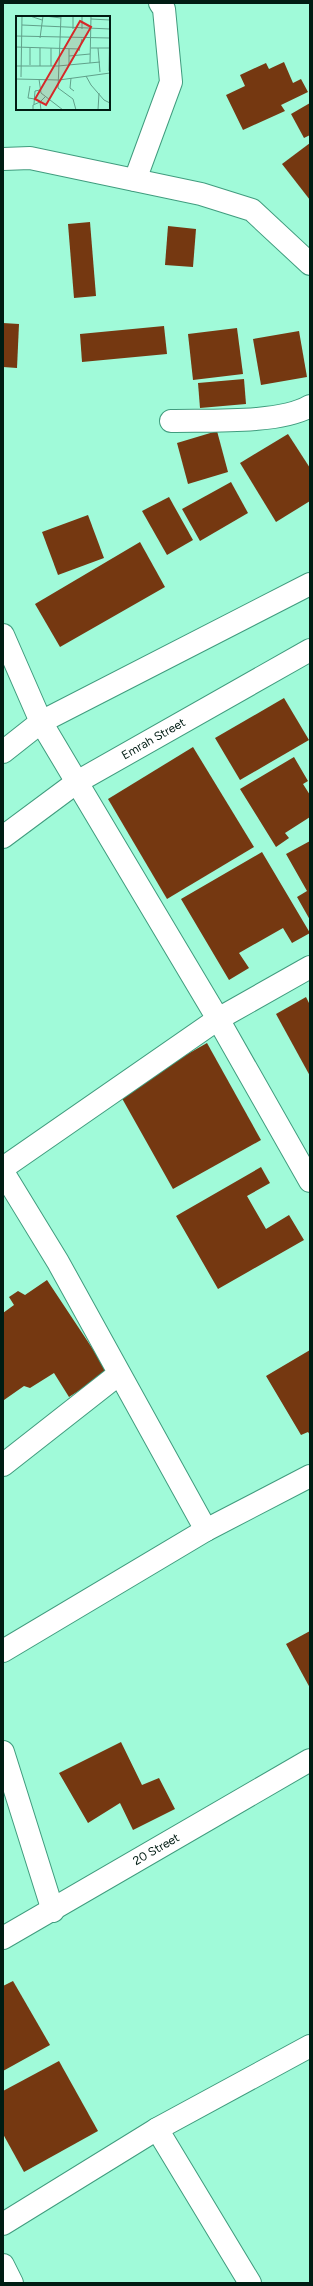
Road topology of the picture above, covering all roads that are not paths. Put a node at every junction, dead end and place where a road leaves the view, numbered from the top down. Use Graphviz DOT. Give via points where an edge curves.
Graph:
graph roads {
  1 [pos="164,5"];
  2 [pos="3,159"];
  3 [pos="135,180"];
  4 [pos="310,264"];
  5 [pos="310,406"];
  6 [pos="171,421"];
  7 [pos="310,584"];
  8 [pos="3,635"];
  9 [pos="310,650"];
  10 [pos="41,722"];
  11 [pos="3,752"];
  12 [pos="77,782"];
  13 [pos="3,837"];
  14 [pos="310,968"];
  15 [pos="218,1019"];
  16 [pos="3,1168"];
  17 [pos="3,1172"];
  18 [pos="310,1180"];
  19 [pos="119,1374"];
  20 [pos="3,1465"];
  21 [pos="310,1476"];
  22 [pos="206,1530"];
  23 [pos="3,1651"];
  24 [pos="3,1752"];
  25 [pos="310,1760"];
  26 [pos="53,1911"];
  27 [pos="3,1938"];
  28 [pos="310,2046"];
  29 [pos="158,2129"];
  30 [pos="3,2224"];
  31 [pos="3,2265"];
  32 [pos="12,2283"];
  33 [pos="250,2283"];
  1 -- 3 [label="street" via="171,82"];
  2 -- 3 [label="street" via="30,158"];
  3 -- 4 [label="street" via="201,194 252,210"];
  5 -- 6 [label="street" via="300,412 270,417"];
  7 -- 10 [label="street"];
  8 -- 10 [label="street"];
  9 -- 12 [label="street, Emrah Street"];
  10 -- 11 [label="street"];
  10 -- 12 [label="street"];
  12 -- 13 [label="street, Emrah Street"];
  12 -- 15 [label="street"];
  14 -- 15 [label="street"];
  15 -- 16 [label="street"];
  15 -- 18 [label="street"];
  17 -- 19 [label="street" via="58,1262"];
  19 -- 20 [label="street"];
  19 -- 22 [label="street"];
  21 -- 22 [label="street"];
  22 -- 23 [label="street"];
  24 -- 26 [label="street"];
  25 -- 26 [label="street, 20 Street"];
  26 -- 27 [label="street, 20 Street"];
  28 -- 29 [label="street"];
  29 -- 30 [label="street"];
  29 -- 33 [label="street"];
  31 -- 32 [label="street"];
}
